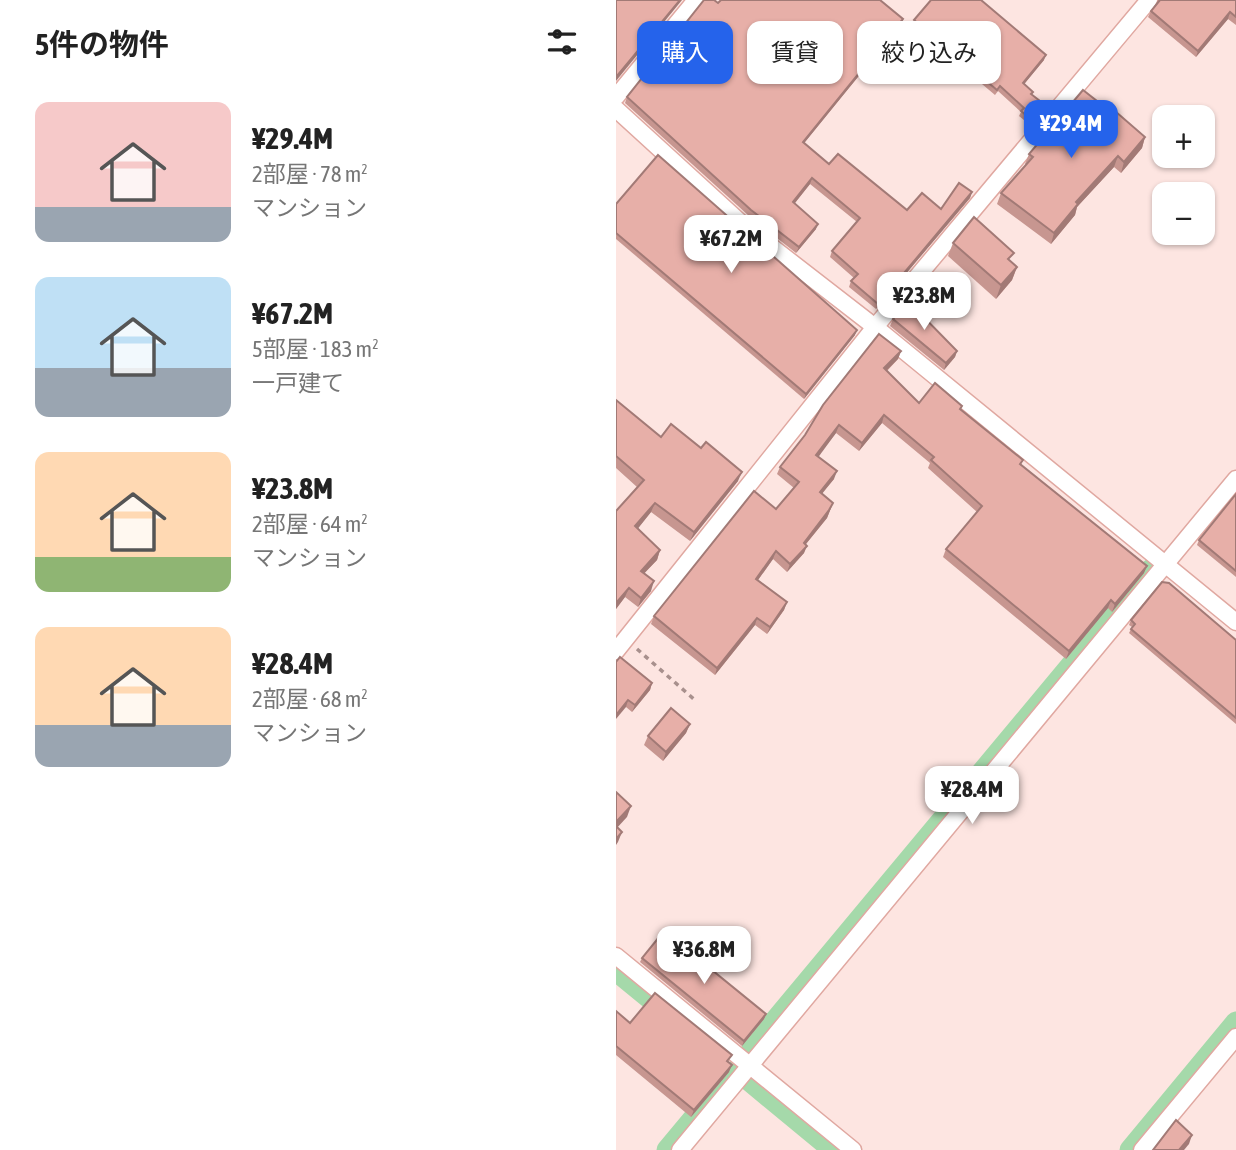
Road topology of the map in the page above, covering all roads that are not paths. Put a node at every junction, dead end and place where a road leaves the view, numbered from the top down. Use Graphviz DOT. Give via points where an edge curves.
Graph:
graph roads {
  1 [pos="696,0"];
  2 [pos="1149,0"];
  3 [pos="616,97"];
  4 [pos="616,109"];
  5 [pos="875,327"];
  6 [pos="1236,479"];
  7 [pos="1167,563"];
  8 [pos="1236,622"];
  9 [pos="621,645"];
  10 [pos="616,956"];
  11 [pos="1236,1037"];
  12 [pos="750,1065"];
  13 [pos="680,1150"];
  14 [pos="853,1150"];
  15 [pos="1142,1150"];
  1 -- 3 [label="street"];
  2 -- 5 [label="street"];
  4 -- 5 [label="street" via="742,224"];
  5 -- 7 [label="street"];
  5 -- 9 [label="street"];
  6 -- 7 [label="street"];
  7 -- 8 [label="street"];
  7 -- 12 [label="street"];
  10 -- 12 [label="street"];
  11 -- 15 [label="street"];
  12 -- 13 [label="street"];
  12 -- 14 [label="street"];
}
